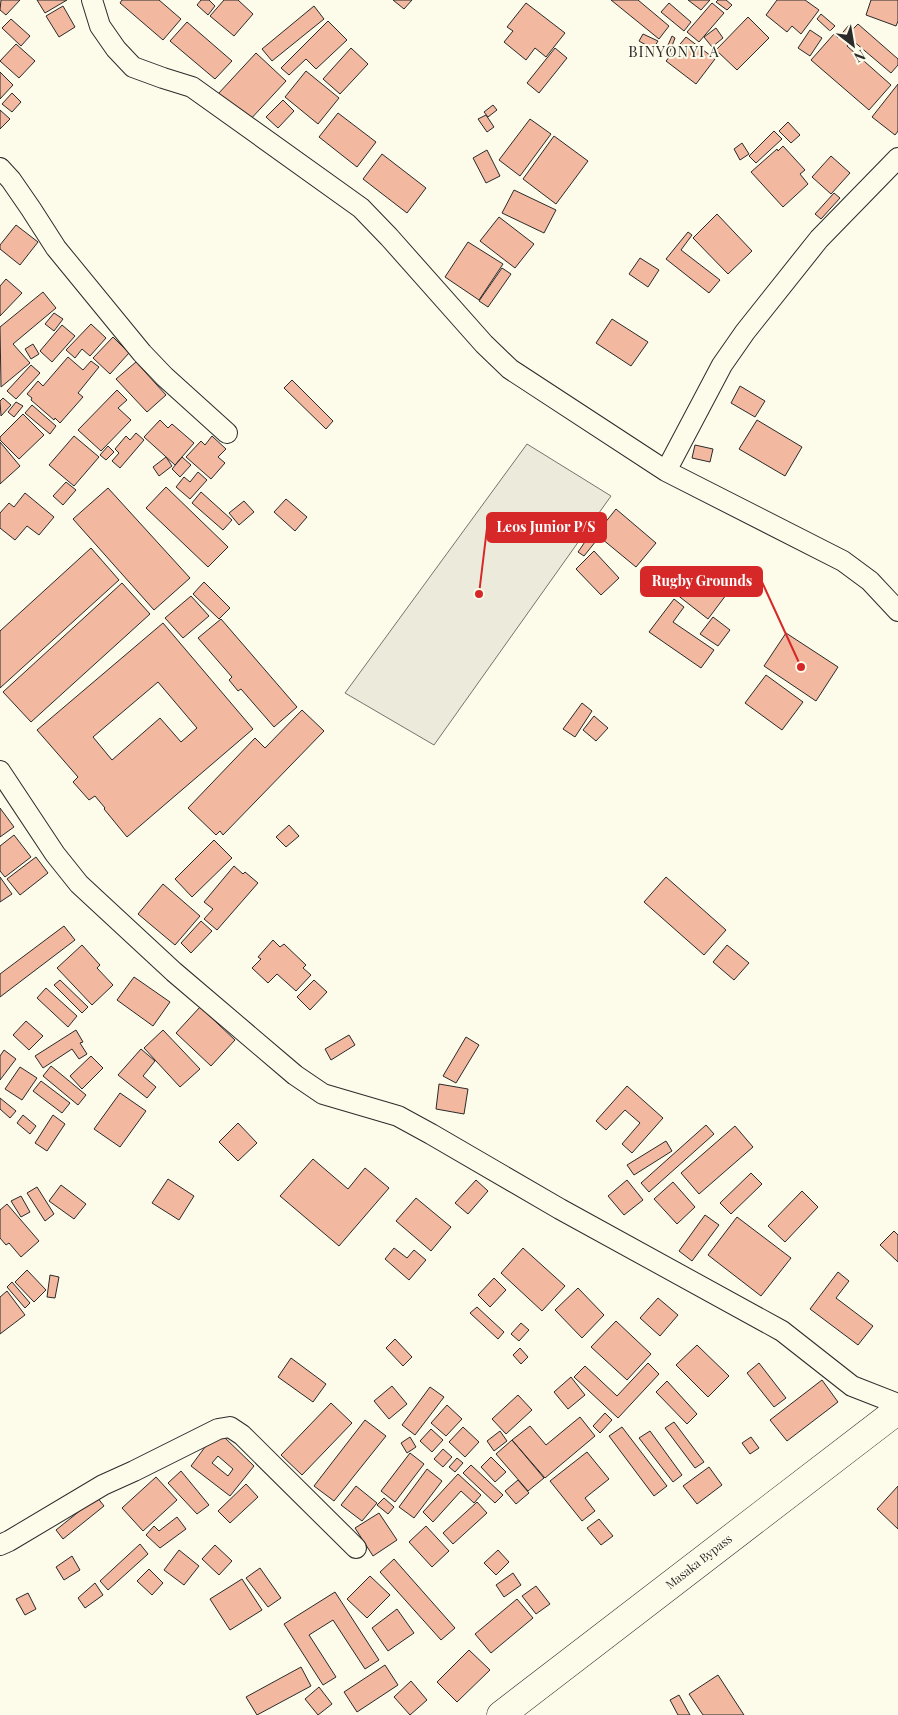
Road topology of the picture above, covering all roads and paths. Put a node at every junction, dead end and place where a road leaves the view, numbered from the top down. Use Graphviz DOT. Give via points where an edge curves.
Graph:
graph roads {
  1 [pos="92,0"];
  2 [pos="898,158"];
  3 [pos="0,168"];
  4 [pos="227,433"];
  5 [pos="666,471"];
  6 [pos="898,611"];
  7 [pos="0,772"];
  8 [pos="898,1404"];
  9 [pos="898,1410"];
  10 [pos="0,1545"];
  11 [pos="356,1548"];
  12 [pos="512,1711"];
  1 -- 5 [label="street" via="100,26 133,67 192,87 361,208 510,369"];
  2 -- 5 [label="street" via="819,239 745,332 722,366"];
  3 -- 4 [label="street" via="56,248 142,353"];
  5 -- 6 [label="street" via="843,561 870,580"];
  7 -- 8 [label="street" via="79,884 174,972 295,1075 323,1094 398,1116 431,1134 782,1331 852,1386"];
  9 -- 12 [label="highway, Masaka Bypass"];
  10 -- 11 [label="street" via="103,1485 218,1429 230,1427 242,1435"];
}
